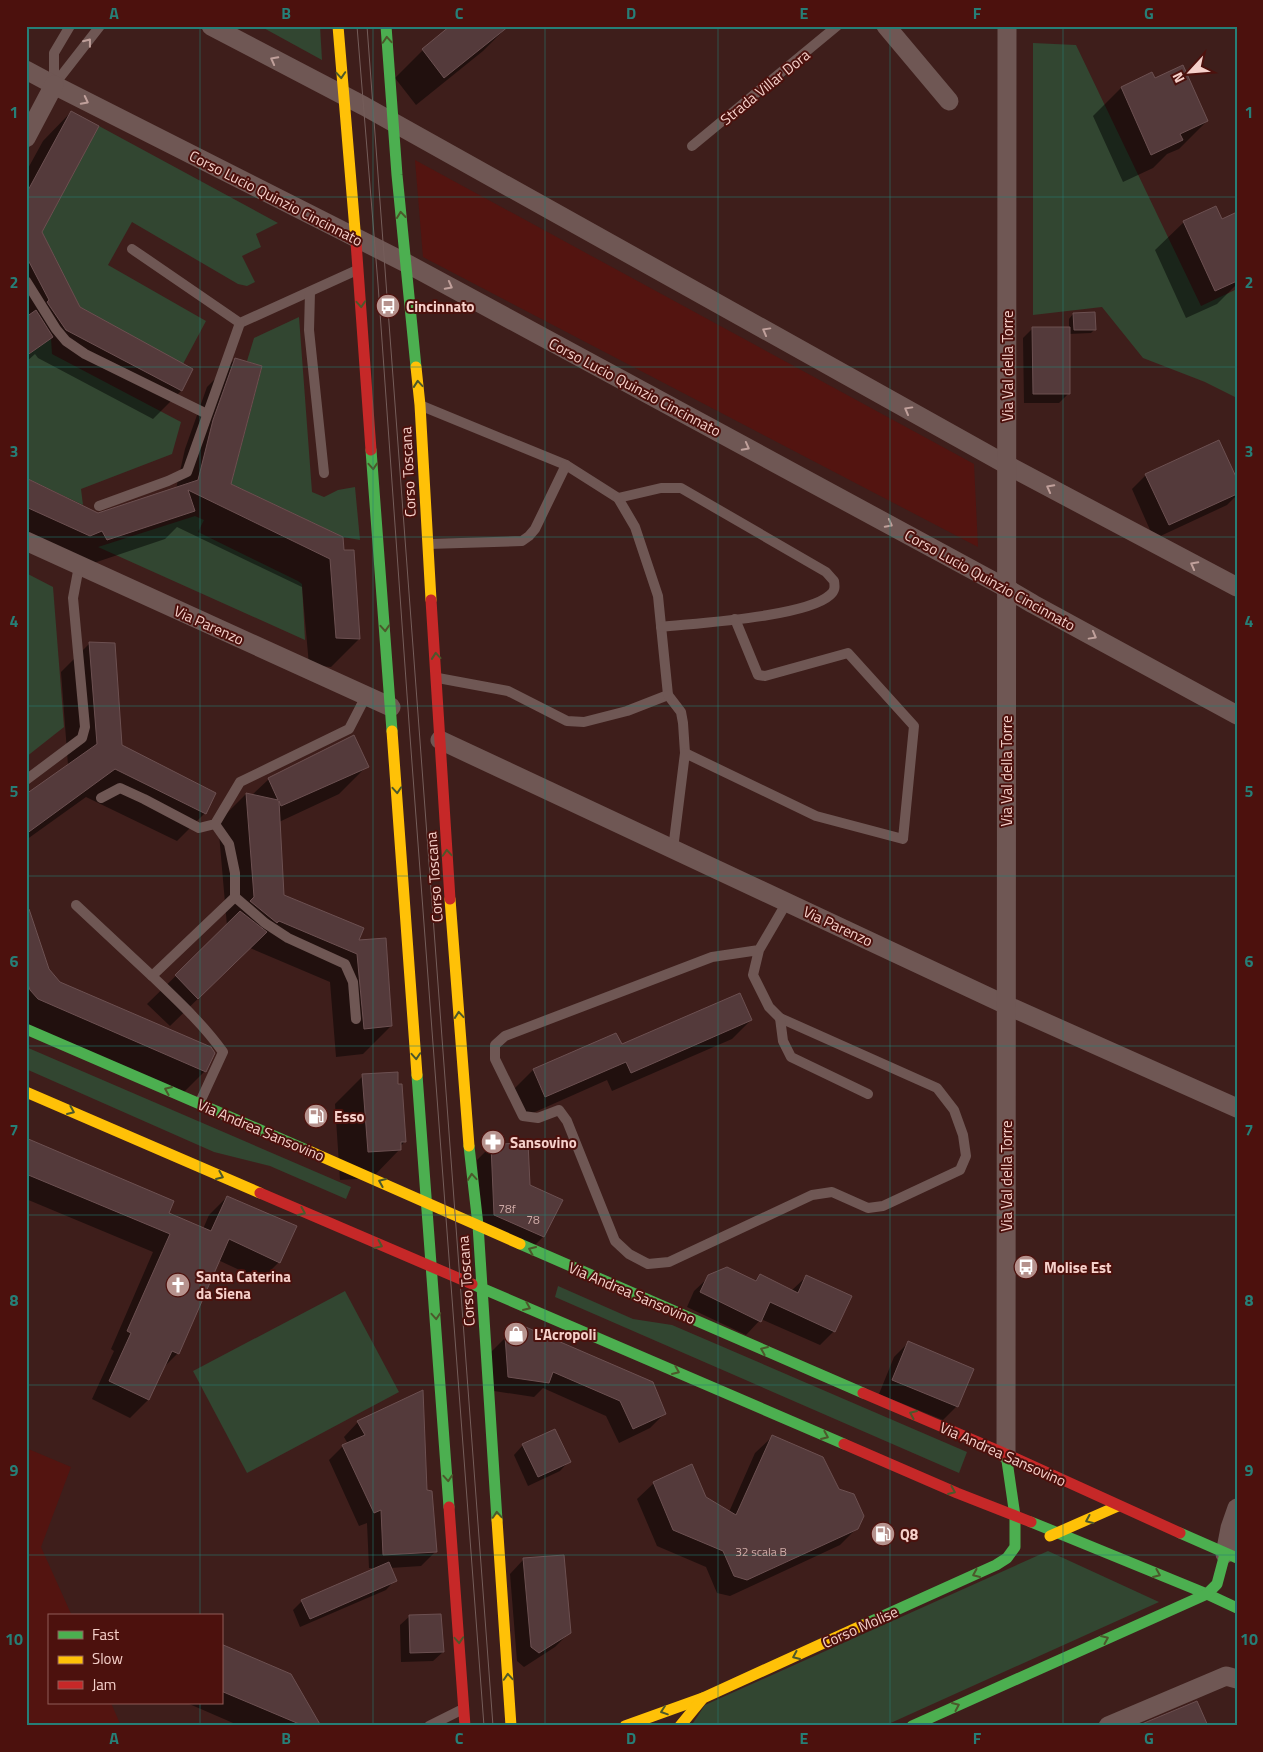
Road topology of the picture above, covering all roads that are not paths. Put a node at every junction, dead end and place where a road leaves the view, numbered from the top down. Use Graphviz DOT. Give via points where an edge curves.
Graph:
graph roads {
  1 [pos="70,26"];
  2 [pos="100,26"];
  3 [pos="211,26"];
  4 [pos="338,26"];
  5 [pos="386,26"];
  6 [pos="837,26"];
  7 [pos="886,26"];
  8 [pos="1007,26"];
  9 [pos="26,70"];
  10 [pos="54,85"];
  11 [pos="342,96"];
  12 [pos="949,101"];
  13 [pos="394,124"];
  14 [pos="26,138"];
  15 [pos="692,146"];
  16 [pos="354,238"];
  17 [pos="132,249"];
  18 [pos="406,263"];
  19 [pos="358,270"];
  20 [pos="26,281"];
  21 [pos="310,292"];
  22 [pos="240,323"];
  23 [pos="420,405"];
  24 [pos="207,414"];
  25 [pos="1007,465"];
  26 [pos="566,466"];
  27 [pos="324,473"];
  28 [pos="618,498"];
  29 [pos="99,506"];
  30 [pos="26,541"];
  31 [pos="426,544"];
  32 [pos="79,566"];
  33 [pos="1006,588"];
  34 [pos="1237,588"];
  35 [pos="735,619"];
  36 [pos="661,627"];
  37 [pos="437,678"];
  38 [pos="668,695"];
  39 [pos="366,696"];
  40 [pos="391,707"];
  41 [pos="1237,715"];
  42 [pos="440,740"];
  43 [pos="686,753"];
  44 [pos="26,780"];
  45 [pos="101,798"];
  46 [pos="215,824"];
  47 [pos="673,849"];
  48 [pos="235,897"];
  49 [pos="787,902"];
  50 [pos="76,906"];
  51 [pos="759,950"];
  52 [pos="152,976"];
  53 [pos="1006,1004"];
  54 [pos="780,1018"];
  55 [pos="356,1019"];
  56 [pos="26,1029"];
  57 [pos="26,1092"];
  58 [pos="868,1094"];
  59 [pos="199,1104"];
  60 [pos="1237,1108"];
  61 [pos="426,1202"];
  62 [pos="478,1225"];
  63 [pos="432,1268"];
  64 [pos="482,1287"];
  65 [pos="1006,1454"];
  66 [pos="1118,1506"];
  67 [pos="1237,1508"];
  68 [pos="1015,1516"];
  69 [pos="1059,1532"];
  70 [pos="1042,1538"];
  71 [pos="1231,1556"];
  72 [pos="1207,1594"];
  73 [pos="1237,1608"];
  74 [pos="1237,1679"];
  75 [pos="703,1698"];
  76 [pos="464,1708"];
  77 [pos="428,1726"];
  78 [pos="465,1726"];
  79 [pos="511,1726"];
  80 [pos="625,1726"];
  81 [pos="680,1726"];
  82 [pos="912,1726"];
  83 [pos="1108,1726"];
  1 -- 10 [label="lane" via="54,53"];
  10 -- 2 [label="lane, one-way"];
  11 -- 3 [label="street, one-way"];
  4 -- 11 [label="street, Corso Toscana, one-way"];
  13 -- 5 [label="street, Corso Toscana, one-way"];
  6 -- 15 [label="lane, Strada Villar Dora"];
  7 -- 12 [label="street"];
  8 -- 25 [label="street, Via Val della Torre"];
  9 -- 10 [label="street, Corso Lucio Quinzio Cincinnato"];
  10 -- 14 [label="street"];
  10 -- 16 [label="street, Corso Lucio Quinzio Cincinnato, one-way"];
  11 -- 13 [label="street"];
  11 -- 16 [label="street, Corso Toscana"];
  18 -- 13 [label="street, Corso Toscana, one-way"];
  25 -- 13 [label="street, one-way"];
  16 -- 18 [label="street, Corso Lucio Quinzio Cincinnato"];
  16 -- 19 [label="street, Corso Toscana"];
  17 -- 22 [label="lane"];
  23 -- 18 [label="street, Corso Toscana, one-way"];
  18 -- 33 [label="street, Corso Lucio Quinzio Cincinnato, one-way"];
  19 -- 21 [label="lane"];
  19 -- 40 [label="street, Corso Toscana, one-way"];
  20 -- 24 [label="lane" via="66,341 85,354"];
  21 -- 22 [label="lane"];
  21 -- 27 [label="lane" via="309,330"];
  22 -- 24 [label="lane"];
  23 -- 26 [label="lane"];
  23 -- 31 [label="street, Corso Toscana"];
  24 -- 29 [label="lane" via="187,472"];
  25 -- 33 [label="street, Via Val della Torre"];
  34 -- 25 [label="street, one-way"];
  26 -- 28 [label="lane"];
  26 -- 31 [label="lane" via="535,529 522,541"];
  28 -- 35 [label="lane" via="661,488 681,488 826,572 834,581 835,590 816,604"];
  28 -- 36 [label="lane" via="634,527 658,596"];
  30 -- 32 [label="street, Via Parenzo"];
  37 -- 31 [label="street, Corso Toscana, one-way"];
  32 -- 39 [label="street, Via Parenzo"];
  32 -- 44 [label="lane" via="72,598 85,727 82,738 74,746"];
  33 -- 41 [label="street, Corso Lucio Quinzio Cincinnato, one-way"];
  33 -- 53 [label="street, Via Val della Torre"];
  35 -- 36 [label="lane"];
  35 -- 43 [label="lane" via="758,675 765,676 848,652 914,726 903,839 816,816"];
  36 -- 38 [label="lane"];
  37 -- 38 [label="lane" via="508,691 567,721 584,722 627,711"];
  37 -- 42 [label="street, Corso Toscana"];
  38 -- 43 [label="lane" via="680,712"];
  39 -- 40 [label="street, Via Parenzo"];
  39 -- 46 [label="lane" via="349,729 240,782"];
  40 -- 61 [label="street, Corso Toscana, one-way"];
  42 -- 47 [label="street, Via Parenzo"];
  62 -- 42 [label="street, Corso Toscana, one-way" via="454,952"];
  43 -- 47 [label="lane"];
  45 -- 46 [label="lane" via="120,788 199,828"];
  46 -- 48 [label="lane" via="229,844 235,873"];
  47 -- 49 [label="street, Via Parenzo"];
  48 -- 52 [label="lane"];
  48 -- 55 [label="lane" via="288,938 345,964 353,982"];
  49 -- 51 [label="lane"];
  49 -- 53 [label="street, Via Parenzo"];
  50 -- 52 [label="lane"];
  51 -- 54 [label="lane" via="753,974 770,1007"];
  51 -- 54 [label="lane" via="712,957 505,1036 495,1045 496,1060 523,1116 538,1118 559,1110 563,1115 615,1241 629,1254 648,1264 669,1262 812,1196 832,1192 868,1208 883,1206 960,1170 966,1156 963,1135 954,1110 937,1088"];
  52 -- 59 [label="lane" via="180,1002 222,1052"];
  53 -- 60 [label="street, Via Parenzo"];
  53 -- 65 [label="street, Via Val della Torre"];
  54 -- 58 [label="lane" via="783,1041 791,1057"];
  59 -- 56 [label="street, Via Andrea Sansovino, one-way"];
  57 -- 63 [label="street, one-way"];
  61 -- 59 [label="street, Via Andrea Sansovino, one-way"];
  61 -- 62 [label="street, Via Andrea Sansovino"];
  61 -- 63 [label="street, Corso Toscana"];
  62 -- 64 [label="street, Corso Toscana"];
  65 -- 62 [label="street, Via Andrea Sansovino, one-way"];
  63 -- 64 [label="street"];
  63 -- 76 [label="street, Corso Toscana, one-way"];
  64 -- 68 [label="street, one-way"];
  79 -- 64 [label="street, Corso Toscana, one-way"];
  65 -- 66 [label="street, Via Andrea Sansovino"];
  65 -- 68 [label="street, Via Val della Torre"];
  66 -- 69 [label="street, one-way"];
  66 -- 71 [label="street, Via Andrea Sansovino"];
  67 -- 71 [label="street" via="1230,1528"];
  68 -- 69 [label="street"];
  68 -- 75 [label="street, Corso Molise, one-way" via="1020,1545 996,1565"];
  69 -- 70 [label="street"];
  69 -- 72 [label="street, one-way"];
  71 -- 72 [label="street" via="1217,1584"];
  72 -- 73 [label="street"];
  82 -- 72 [label="street, one-way"];
  74 -- 83 [label="street" via="1226,1676"];
  75 -- 80 [label="street, one-way"];
  75 -- 81 [label="street, Corso Molise"];
  76 -- 77 [label="lane"];
  76 -- 78 [label="street, Corso Toscana"];
}
